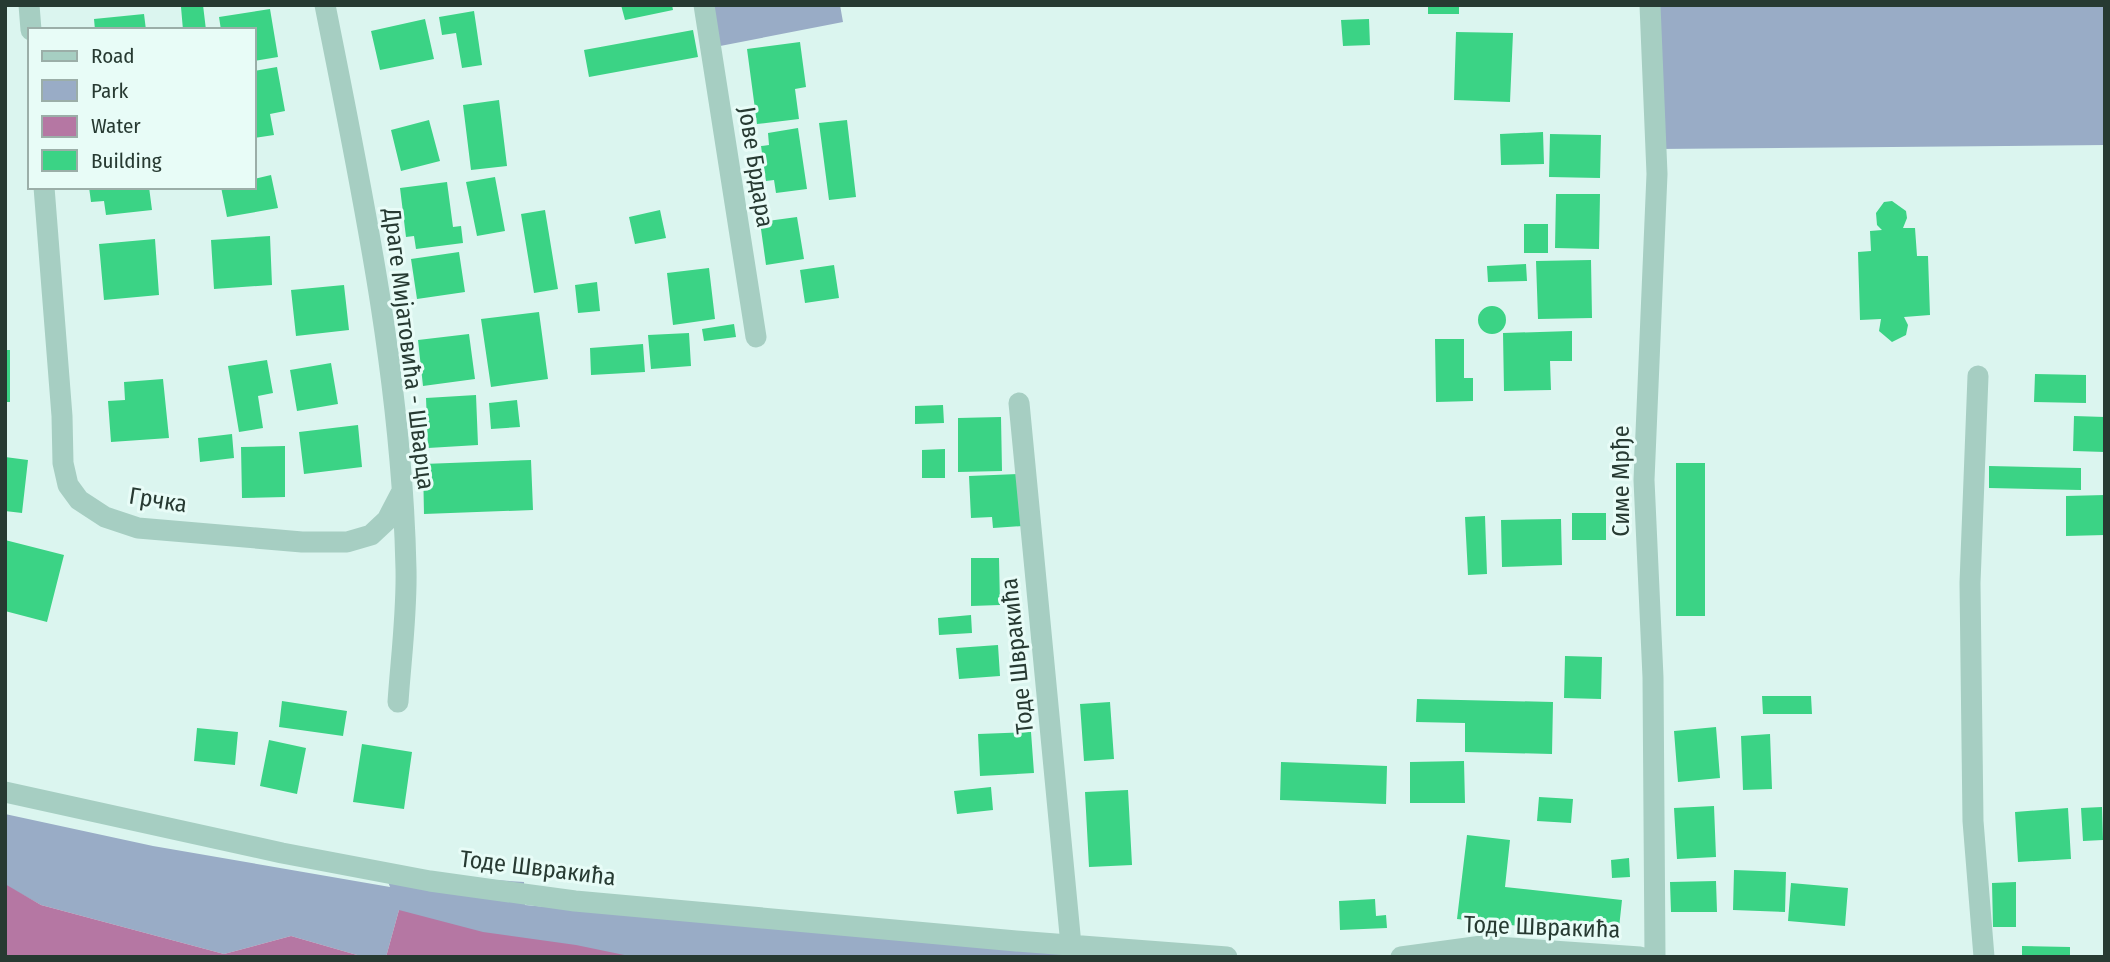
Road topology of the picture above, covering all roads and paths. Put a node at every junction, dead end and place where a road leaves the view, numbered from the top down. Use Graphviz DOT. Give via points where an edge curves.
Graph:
graph roads {
  1 [pos="29,5"];
  2 [pos="325,5"];
  3 [pos="704,5"];
  4 [pos="1650,5"];
  5 [pos="31,28"];
  6 [pos="44,189"];
  7 [pos="756,337"];
  8 [pos="1978,376"];
  9 [pos="1019,403"];
  10 [pos="401,491"];
  11 [pos="398,702"];
  12 [pos="5,792"];
  13 [pos="1071,945"];
  14 [pos="1227,957"];
  15 [pos="1401,957"];
  16 [pos="1640,957"];
  17 [pos="1656,957"];
  18 [pos="1984,957"];
  1 -- 5 [label="street"];
  2 -- 10 [label="street, Драге Мијатовића - Шварца" via="376,260"];
  3 -- 7 [label="street, Јове Брдара"];
  4 -- 17 [label="street, Симе Мрђе" via="1657,174 1644,480 1653,677"];
  6 -- 10 [label="street, Грчка" via="62,463 68,485 79,500 104,517 138,528 347,542 379,528"];
  8 -- 18 [label="street" via="1970,583 1973,821"];
  9 -- 13 [label="street, Тоде Швракића"];
  10 -- 11 [label="street, Драге Мијатовића - Шварца" via="406,571"];
  12 -- 13 [label="street, Тоде Швракића" via="170,831 443,883 697,914"];
  13 -- 14 [label="street, Тоде Швракића"];
  15 -- 16 [label="street, Тоде Швракића" via="1482,946"];
}
